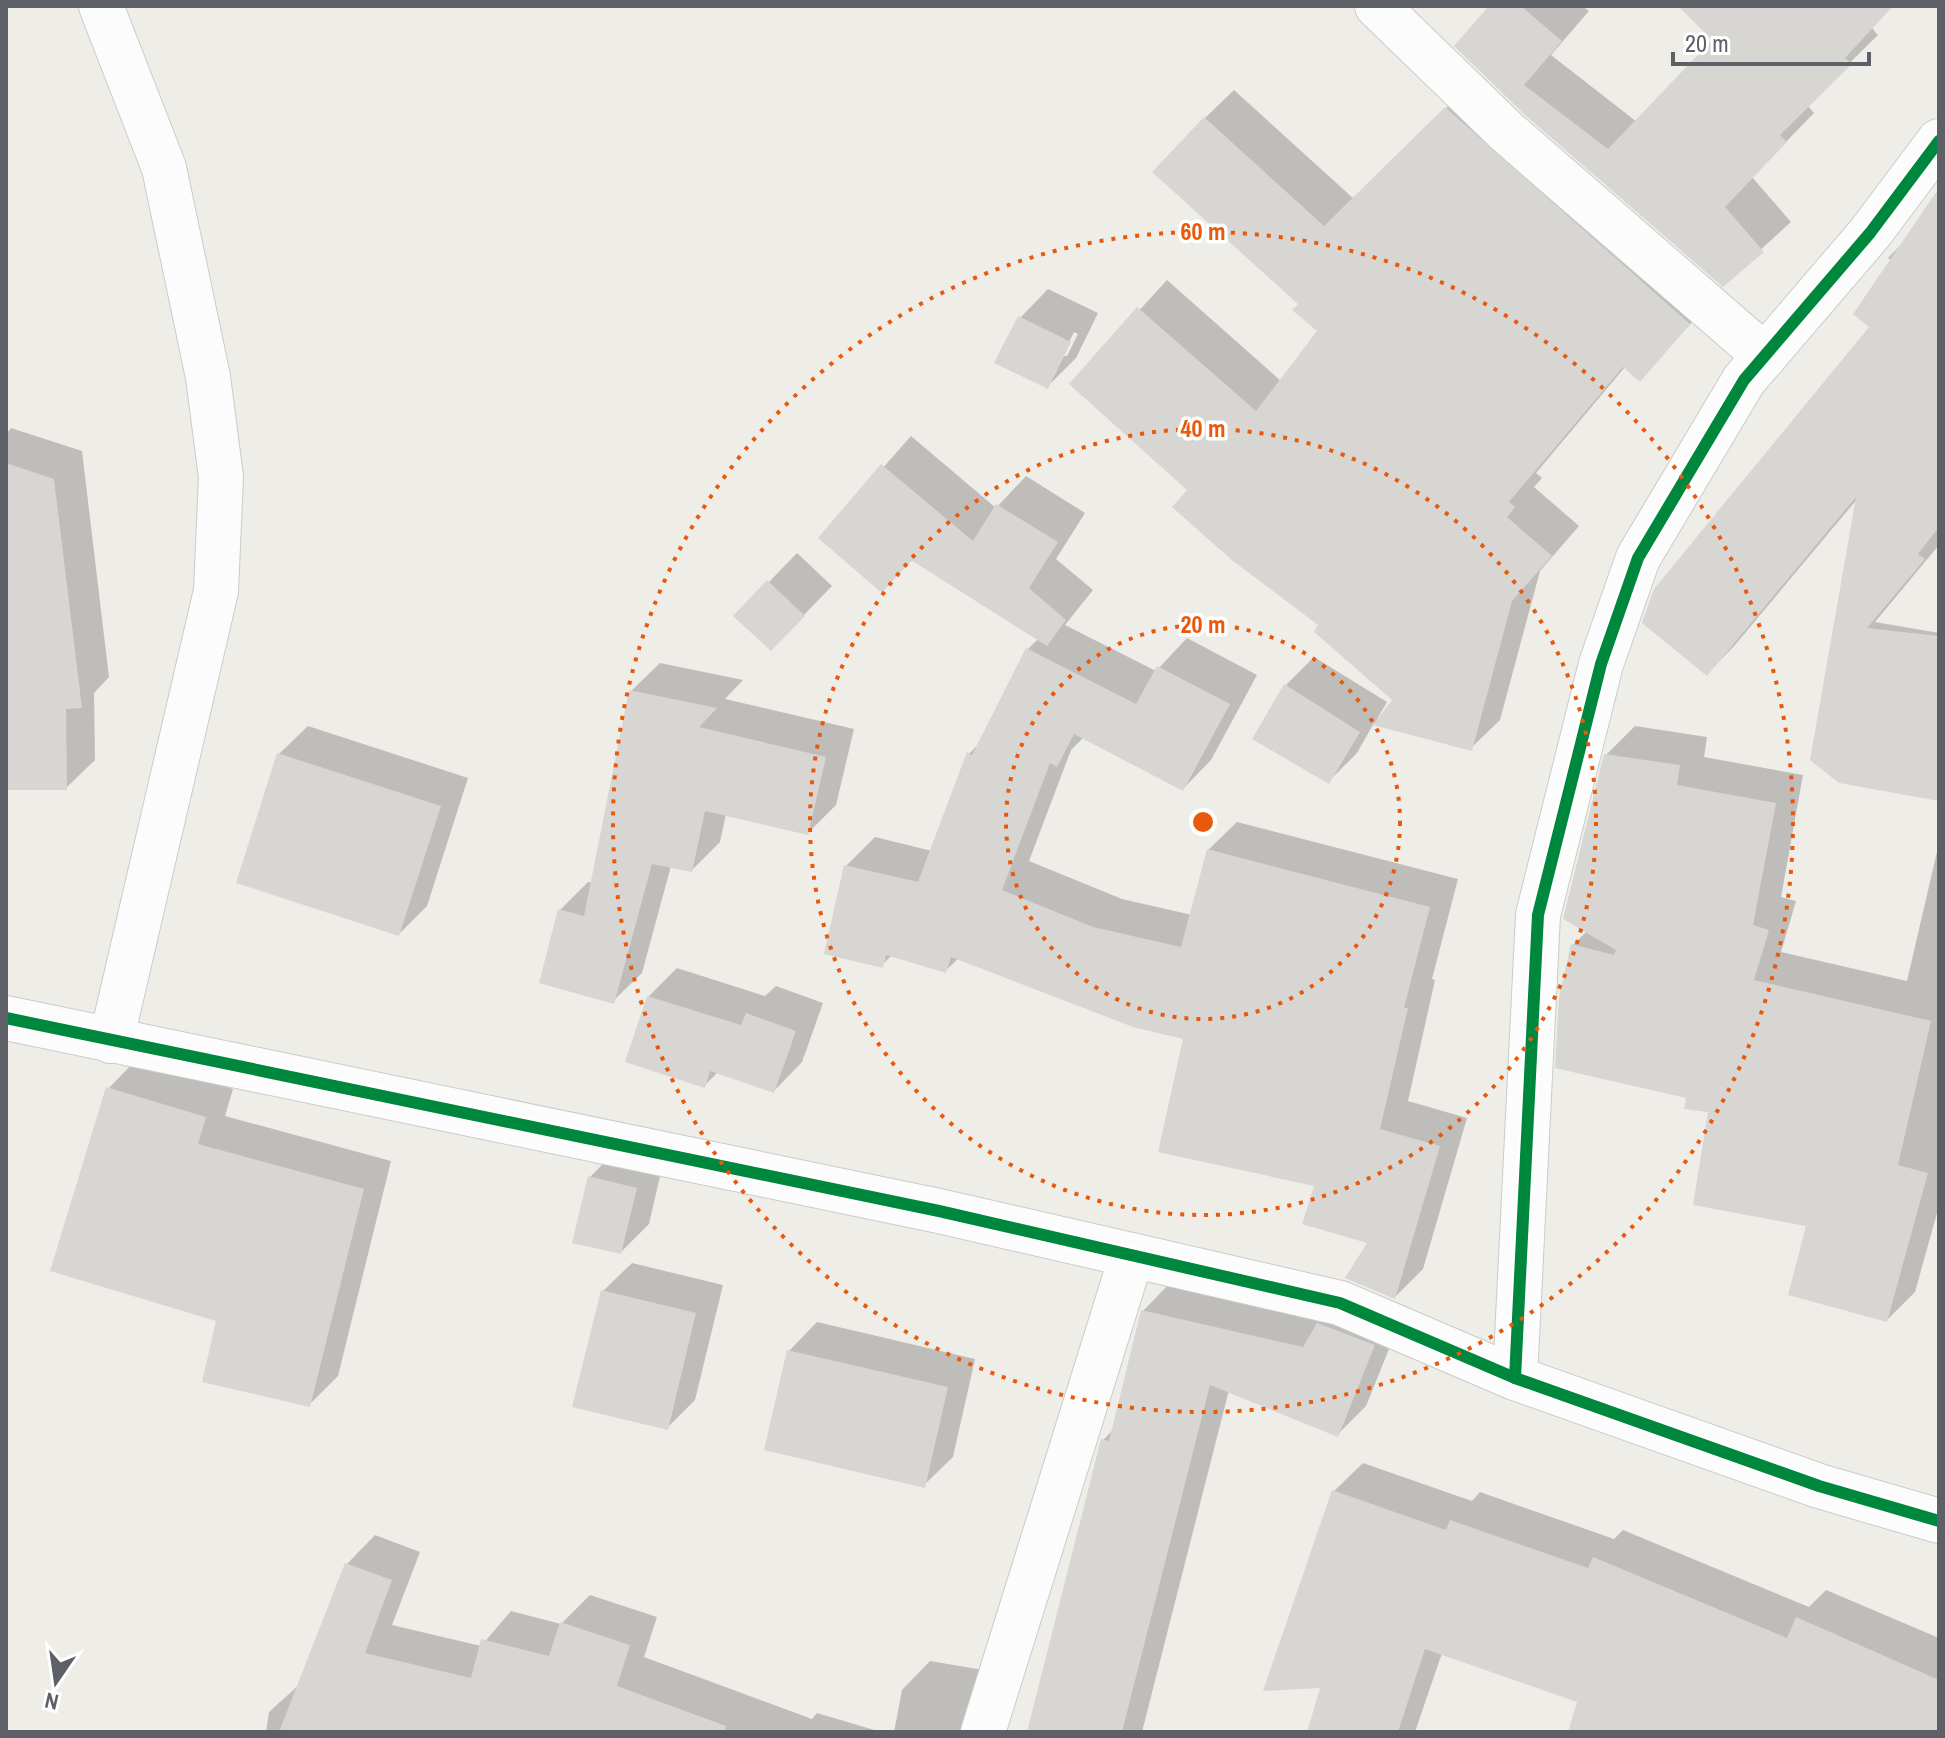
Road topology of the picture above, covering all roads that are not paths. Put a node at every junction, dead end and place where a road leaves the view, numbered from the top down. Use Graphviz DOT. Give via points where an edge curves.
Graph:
graph roads {
  1 [pos="101,6"];
  2 [pos="1377,6"];
  3 [pos="1939,141"];
  4 [pos="1765,356"];
  5 [pos="6,1018"];
  6 [pos="111,1041"];
  7 [pos="1132,1255"];
  8 [pos="1515,1378"];
  9 [pos="1939,1521"];
  10 [pos="983,1732"];
  1 -- 6 [label="street" via="164,168 208,377 221,477 216,591"];
  2 -- 4 [label="street" via="1507,132"];
  3 -- 4 [label="street" via="1870,233"];
  4 -- 8 [label="street" via="1744,380 1638,558 1601,664 1538,915"];
  5 -- 6 [label="street"];
  6 -- 7 [label="street"];
  7 -- 8 [label="street" via="1340,1303"];
  7 -- 10 [label="street"];
  8 -- 9 [label="street" via="1819,1486"];
}
